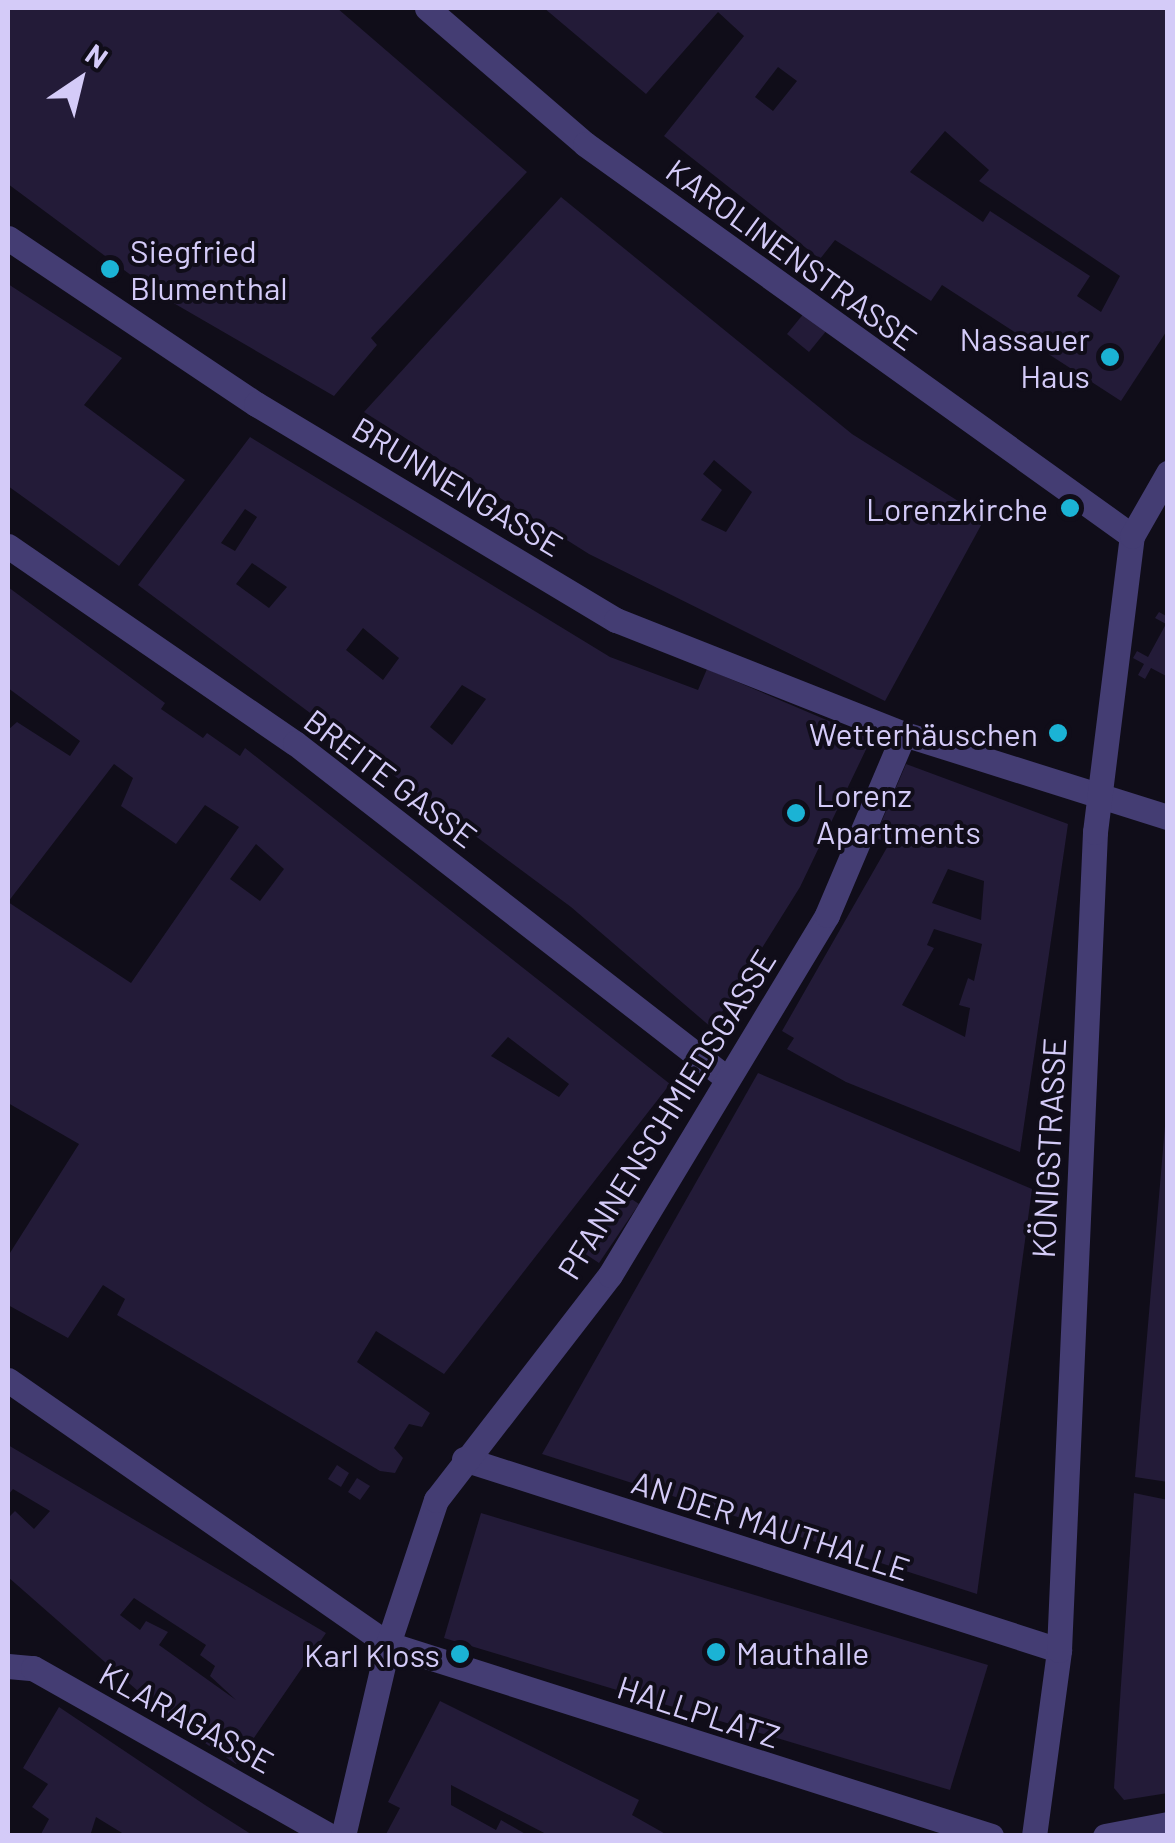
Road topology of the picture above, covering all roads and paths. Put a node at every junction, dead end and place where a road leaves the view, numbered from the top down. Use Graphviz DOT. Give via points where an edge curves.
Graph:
graph roads {
  1 [pos="427,8"];
  2 [pos="8,238"];
  3 [pos="1168,473"];
  4 [pos="1132,536"];
  5 [pos="8,546"];
  6 [pos="904,734"];
  7 [pos="1100,796"];
  8 [pos="1168,817"];
  9 [pos="725,1077"];
  10 [pos="8,1380"];
  11 [pos="464,1459"];
  12 [pos="388,1644"];
  13 [pos="1059,1650"];
  14 [pos="8,1666"];
  15 [pos="1168,1824"];
  16 [pos="330,1836"];
  17 [pos="343,1836"];
  18 [pos="991,1836"];
  19 [pos="1034,1836"];
  20 [pos="1105,1836"];
  1 -- 4 [label="street, KAROLINENSTRASSE" via="585,144"];
  2 -- 6 [label="street, BRUNNENGASSE" via="256,404 616,620"];
  3 -- 4 [label="street, KÖNIGSTRASSE"];
  4 -- 7 [label="street, KÖNIGSTRASSE"];
  5 -- 9 [label="street, BREITE GASSE" via="295,743"];
  6 -- 7 [label="street, BRUNNENGASSE"];
  6 -- 9 [label="street, PFANNENSCHMIEDSGASSE" via="827,915"];
  7 -- 8 [label="street, BRUNNENGASSE"];
  7 -- 13 [label="street, KÖNIGSTRASSE"];
  9 -- 11 [label="street, PFANNENSCHMIEDSGASSE" via="610,1275"];
  10 -- 12 [label="street, HALLPLATZ"];
  11 -- 12 [label="street, PFANNENSCHMIEDSGASSE" via="436,1500"];
  11 -- 13 [label="street, AN DER MAUTHALLE"];
  12 -- 17 [label="street"];
  12 -- 18 [label="street, HALLPLATZ"];
  13 -- 19 [label="street, KÖNIGSTRASSE"];
  14 -- 16 [label="street, KLARAGASSE" via="33,1668"];
  15 -- 20 [label="street"];
}
